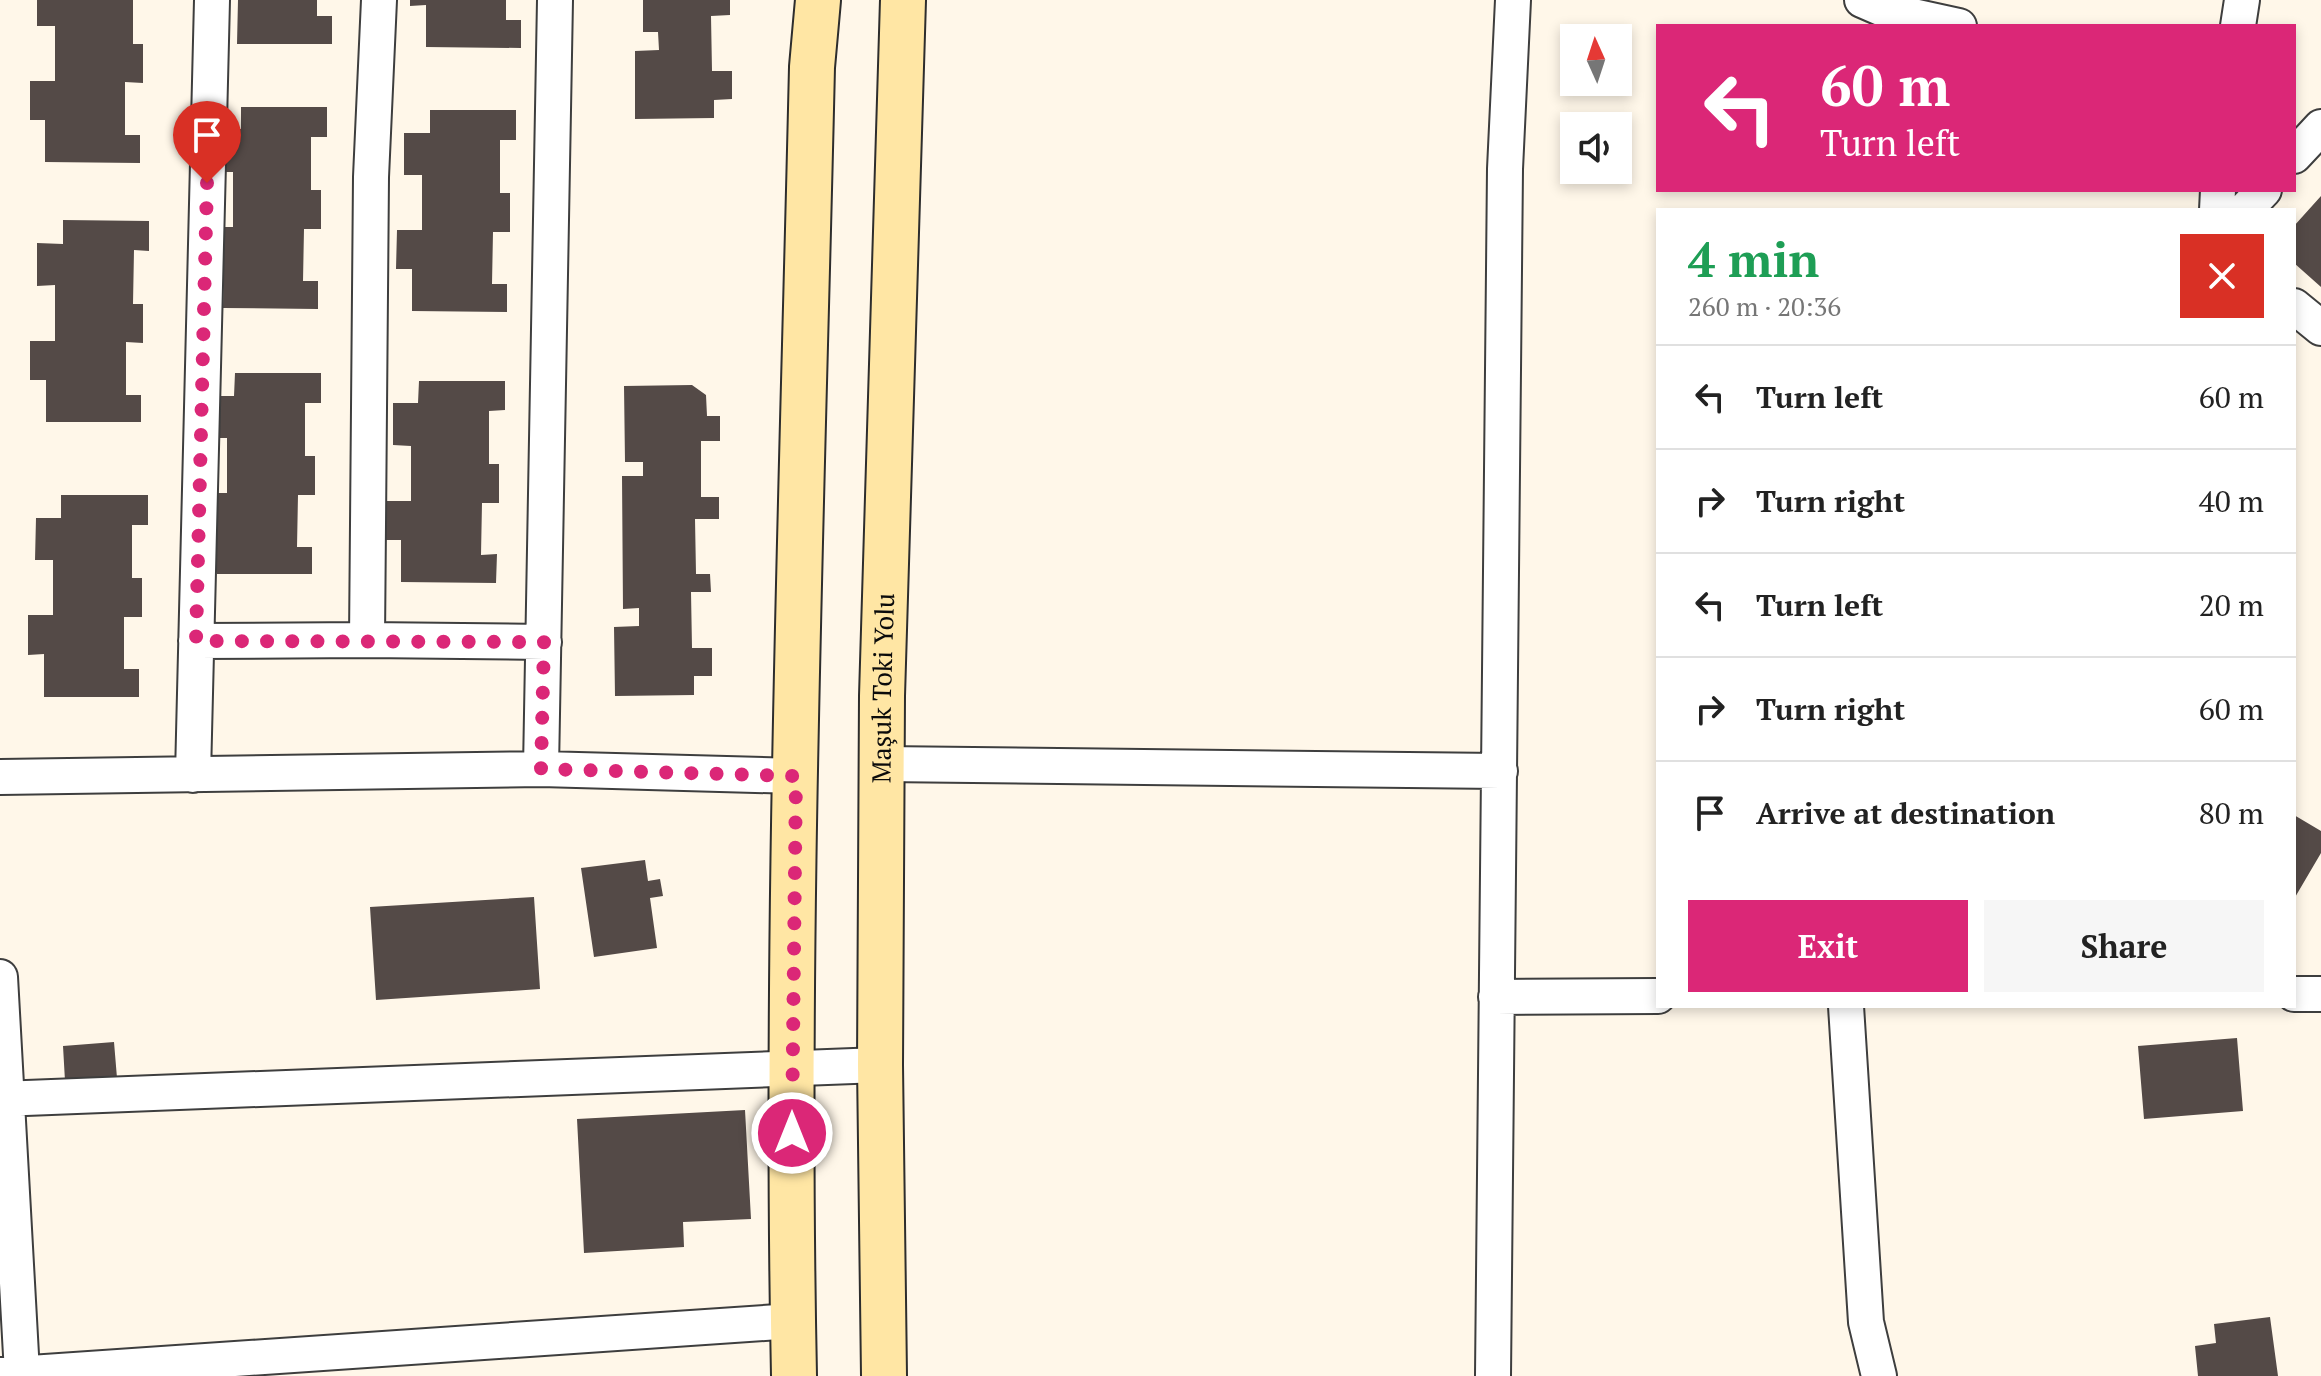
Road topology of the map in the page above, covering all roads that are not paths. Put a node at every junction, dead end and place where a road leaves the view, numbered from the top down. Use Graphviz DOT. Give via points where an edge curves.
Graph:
graph roads {
  1 [pos="212,0"];
  2 [pos="379,0"];
  3 [pos="555,0"];
  4 [pos="818,0"];
  5 [pos="903,0"];
  6 [pos="1513,0"];
  7 [pos="1862,0"];
  8 [pos="2242,0"];
  9 [pos="1950,24"];
  10 [pos="2238,24"];
  11 [pos="2321,127"];
  12 [pos="2296,154"];
  13 [pos="2262,192"];
  14 [pos="2247,208"];
  15 [pos="2296,308"];
  16 [pos="2321,328"];
  17 [pos="367,640"];
  18 [pos="196,641"];
  19 [pos="544,642"];
  20 [pos="883,764"];
  21 [pos="541,769"];
  22 [pos="1500,771"];
  23 [pos="193,775"];
  24 [pos="796,776"];
  25 [pos="0,777"];
  26 [pos="0,977"];
  27 [pos="2296,994"];
  28 [pos="2321,994"];
  29 [pos="1656,996"];
  30 [pos="1496,997"];
  31 [pos="1846,1008"];
  32 [pos="880,1065"];
  33 [pos="792,1070"];
  34 [pos="3,1099"];
  35 [pos="793,1321"];
  36 [pos="202,1369"];
  37 [pos="11,1374"];
  38 [pos="794,1376"];
  39 [pos="884,1376"];
  40 [pos="1493,1376"];
  41 [pos="1879,1376"];
  1 -- 18 [label="street"];
  2 -- 17 [label="street" via="371,177"];
  3 -- 19 [label="street"];
  4 -- 24 [label="main road" via="812,67"];
  5 -- 20 [label="main road, Maşuk Toki Yolu"];
  6 -- 22 [label="street" via="1505,169"];
  7 -- 9 [label="street"];
  8 -- 10 [label="street"];
  11 -- 12 [label="street"];
  13 -- 14 [label="street"];
  15 -- 16 [label="street"];
  17 -- 18 [label="street"];
  17 -- 19 [label="street"];
  18 -- 23 [label="street"];
  19 -- 21 [label="street"];
  20 -- 22 [label="street"];
  20 -- 32 [label="main road, Maşuk Toki Yolu"];
  21 -- 23 [label="street"];
  21 -- 24 [label="street"];
  22 -- 30 [label="street"];
  23 -- 25 [label="street"];
  24 -- 33 [label="main road"];
  26 -- 34 [label="street"];
  27 -- 28 [label="street"];
  29 -- 30 [label="street"];
  30 -- 40 [label="street"];
  31 -- 41 [label="street" via="1866,1322"];
  32 -- 33 [label="street"];
  32 -- 39 [label="main road, Maşuk Toki Yolu"];
  33 -- 34 [label="street"];
  33 -- 35 [label="main road"];
  34 -- 37 [label="street"];
  35 -- 36 [label="street"];
  35 -- 38 [label="main road"];
  36 -- 37 [label="street"];
}
